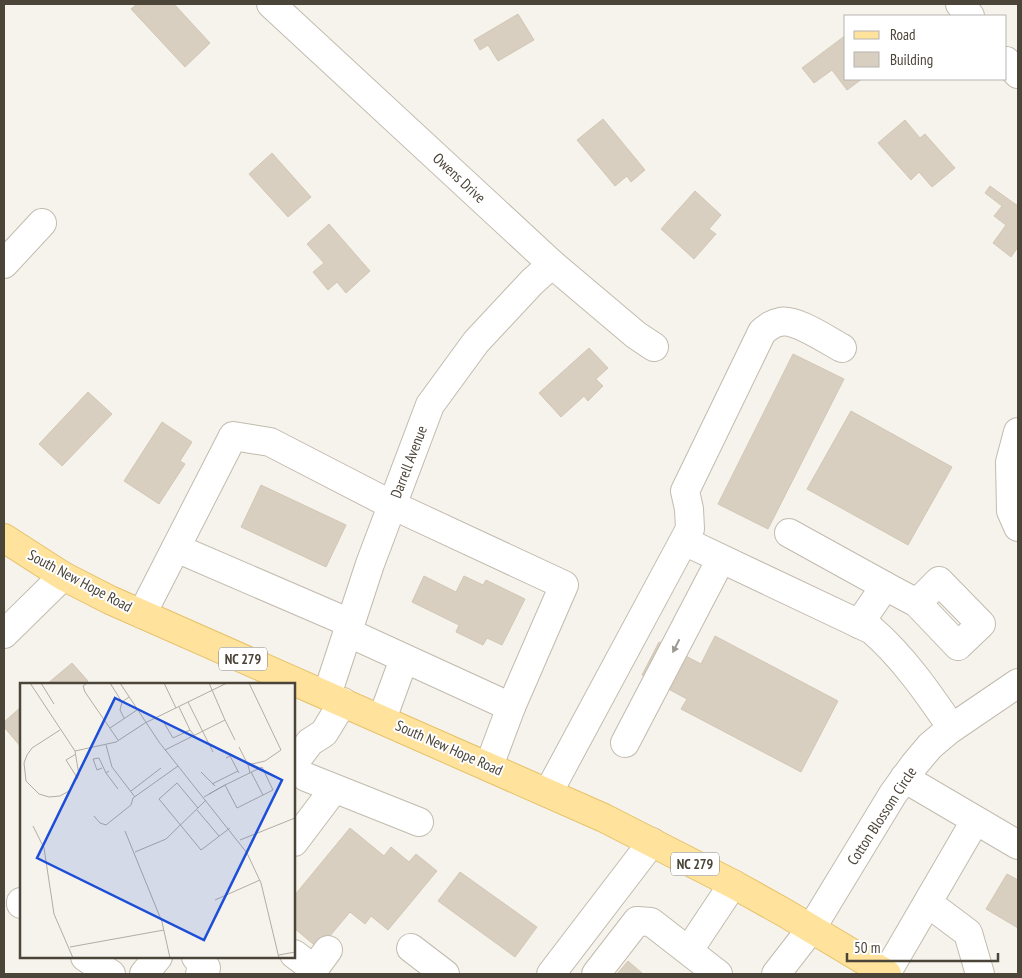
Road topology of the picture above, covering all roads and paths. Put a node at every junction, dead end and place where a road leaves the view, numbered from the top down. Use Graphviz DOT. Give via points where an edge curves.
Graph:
graph roads {
  1 [pos="270,4"];
  2 [pos="960,4"];
  3 [pos="969,15"];
  4 [pos="1007,62"];
  5 [pos="1018,74"];
  6 [pos="42,223"];
  7 [pos="4,264"];
  8 [pos="552,264"];
  9 [pos="654,347"];
  10 [pos="842,348"];
  11 [pos="1018,432"];
  12 [pos="1014,492"];
  13 [pos="392,505"];
  14 [pos="1018,527"];
  15 [pos="789,533"];
  16 [pos="4,538"];
  17 [pos="684,541"];
  18 [pos="176,548"];
  19 [pos="721,559"];
  20 [pos="63,576"];
  21 [pos="885,586"];
  22 [pos="917,603"];
  23 [pos="142,614"];
  24 [pos="859,624"];
  25 [pos="349,628"];
  26 [pos="4,634"];
  27 [pos="404,659"];
  28 [pos="1018,683"];
  29 [pos="335,699"];
  30 [pos="512,707"];
  31 [pos="382,719"];
  32 [pos="952,728"];
  33 [pos="626,743"];
  34 [pos="489,766"];
  35 [pos="298,778"];
  36 [pos="904,778"];
  37 [pos="334,789"];
  38 [pos="548,793"];
  39 [pos="975,821"];
  40 [pos="419,822"];
  41 [pos="295,841"];
  42 [pos="652,842"];
  43 [pos="1018,845"];
  44 [pos="733,884"];
  45 [pos="928,903"];
  46 [pos="811,929"];
  47 [pos="411,948"];
  48 [pos="328,950"];
  49 [pos="689,950"];
  50 [pos="295,955"];
  51 [pos="86,958"];
  52 [pos="157,958"];
  53 [pos="110,974"];
  54 [pos="144,974"];
  55 [pos="445,974"];
  56 [pos="550,974"];
  57 [pos="596,974"];
  58 [pos="718,974"];
  59 [pos="776,974"];
  60 [pos="886,974"];
  61 [pos="980,974"];
  1 -- 8 [label="street, Owens Drive"];
  2 -- 3 [label="street"];
  4 -- 5 [label="street"];
  6 -- 7 [label="street"];
  8 -- 9 [label="street, Owens Drive"];
  8 -- 13 [label="street, Darrell Avenue" via="476,342 430,405"];
  10 -- 17 [label="street" via="795,323 782,321 762,332 685,491 690,529"];
  11 -- 12 [label="street" via="1010,462"];
  12 -- 14 [label="street" via="1011,511"];
  13 -- 18 [label="street" via="270,442 233,436"];
  13 -- 25 [label="street, Darrell Avenue"];
  13 -- 30 [label="street" via="564,585"];
  15 -- 21 [label="street"];
  16 -- 20 [label="main road, South New Hope Road / NC 279"];
  17 -- 19 [label="street"];
  17 -- 38 [label="street"];
  18 -- 23 [label="street"];
  18 -- 25 [label="street"];
  19 -- 24 [label="street"];
  19 -- 33 [label="street, one-way"];
  20 -- 23 [label="main road, South New Hope Road / NC 279"];
  20 -- 26 [label="street"];
  21 -- 22 [label="street"];
  21 -- 24 [label="street"];
  23 -- 29 [label="main road, South New Hope Road / NC 279"];
  24 -- 32 [label="street" via="872,630 889,645 917,677"];
  25 -- 27 [label="street"];
  25 -- 29 [label="street, Darrell Avenue"];
  27 -- 30 [label="street"];
  27 -- 31 [label="street"];
  28 -- 32 [label="street, Cotton Blossom Circle"];
  29 -- 31 [label="main road, South New Hope Road / NC 279"];
  29 -- 35 [label="street, Darrell Avenue" via="324,732 310,742"];
  30 -- 34 [label="street"];
  31 -- 34 [label="main road, South New Hope Road / NC 279"];
  32 -- 36 [label="street, Cotton Blossom Circle" via="930,746"];
  34 -- 38 [label="main road, South New Hope Road / NC 279"];
  35 -- 37 [label="street"];
  36 -- 39 [label="street"];
  36 -- 46 [label="street, Cotton Blossom Circle"];
  37 -- 40 [label="street"];
  37 -- 41 [label="street"];
  38 -- 42 [label="main road, South New Hope Road / NC 279"];
  39 -- 43 [label="street"];
  39 -- 45 [label="street"];
  42 -- 44 [label="main road, South New Hope Road / NC 279"];
  42 -- 56 [label="street"];
  44 -- 46 [label="main road, South New Hope Road / NC 279"];
  44 -- 49 [label="street"];
  45 -- 60 [label="street"];
  45 -- 61 [label="street" via="968,933"];
  46 -- 59 [label="street, Cotton Blossom Circle"];
  46 -- 60 [label="main road, South New Hope Road / NC 279"];
  47 -- 55 [label="street"];
  48 -- 50 [label="street" via="314,970"];
  49 -- 57 [label="street" via="651,922 637,921"];
  49 -- 58 [label="street"];
  51 -- 53 [label="street"];
  52 -- 54 [label="street"];
}
